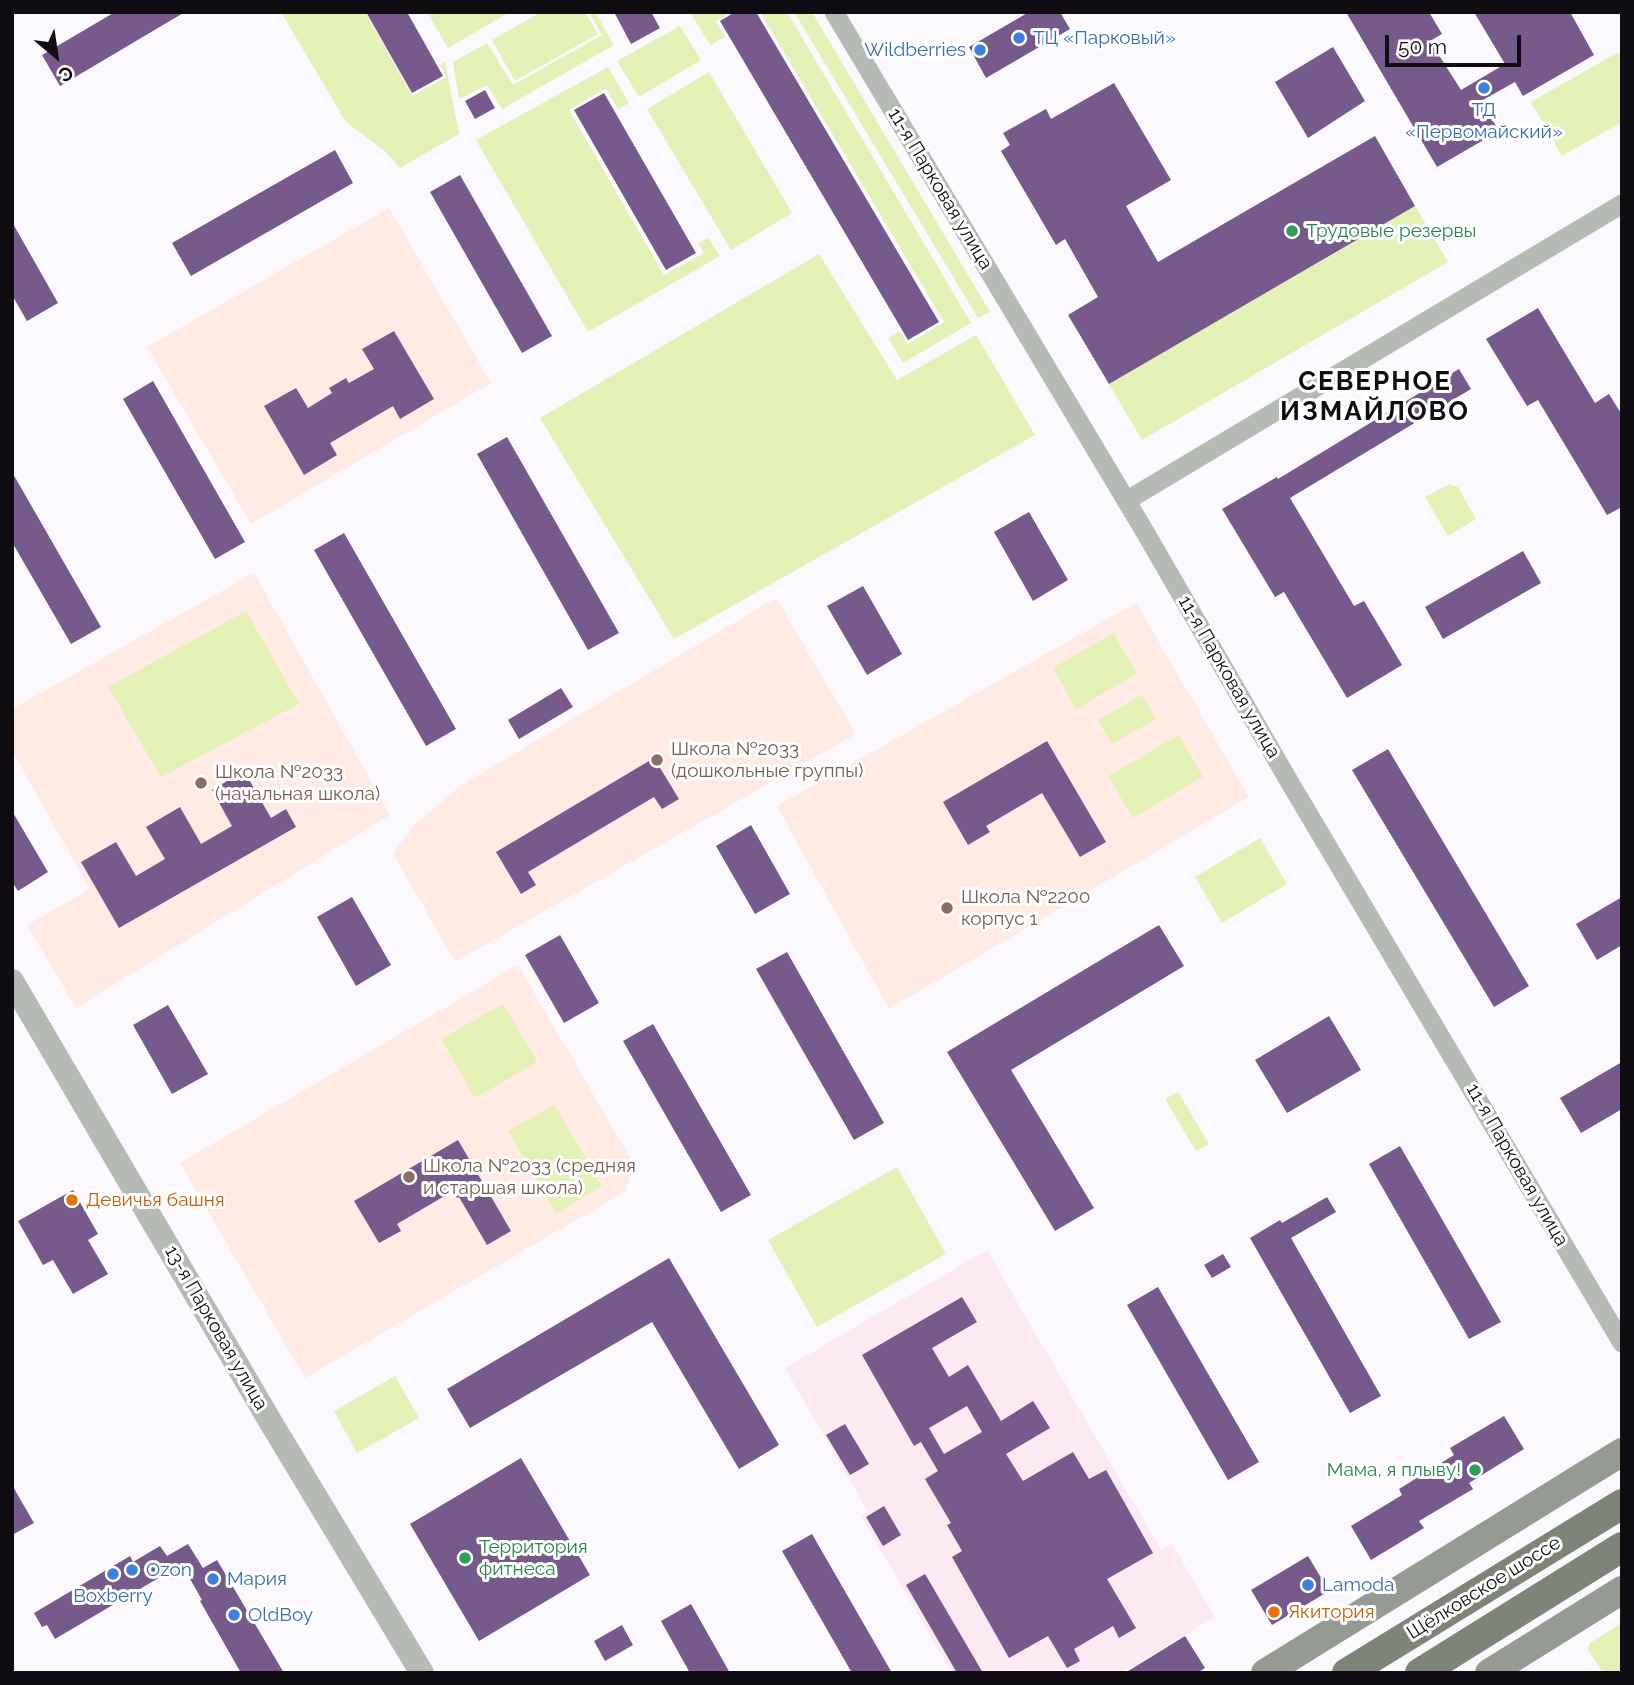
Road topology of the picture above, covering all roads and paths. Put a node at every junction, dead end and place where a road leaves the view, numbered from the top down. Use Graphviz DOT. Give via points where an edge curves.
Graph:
graph roads {
  1 [pos="834,12"];
  2 [pos="1622,204"];
  3 [pos="1126,500"];
  4 [pos="12,981"];
  5 [pos="1622,1343"];
  6 [pos="1622,1452"];
  7 [pos="1622,1504"];
  8 [pos="1622,1547"];
  9 [pos="1622,1590"];
  10 [pos="422,1673"];
  11 [pos="1265,1673"];
  12 [pos="1347,1673"];
  13 [pos="1420,1673"];
  14 [pos="1489,1673"];
  1 -- 3 [label="street, 11-я Парковая улица"];
  2 -- 3 [label="street"];
  3 -- 5 [label="street, 11-я Парковая улица"];
  4 -- 10 [label="street, 13-я Парковая улица"];
  6 -- 11 [label="main road"];
  7 -- 12 [label="main road, Щёлковское шоссе"];
  8 -- 13 [label="main road, Щёлковское шоссе"];
  9 -- 14 [label="main road"];
}
